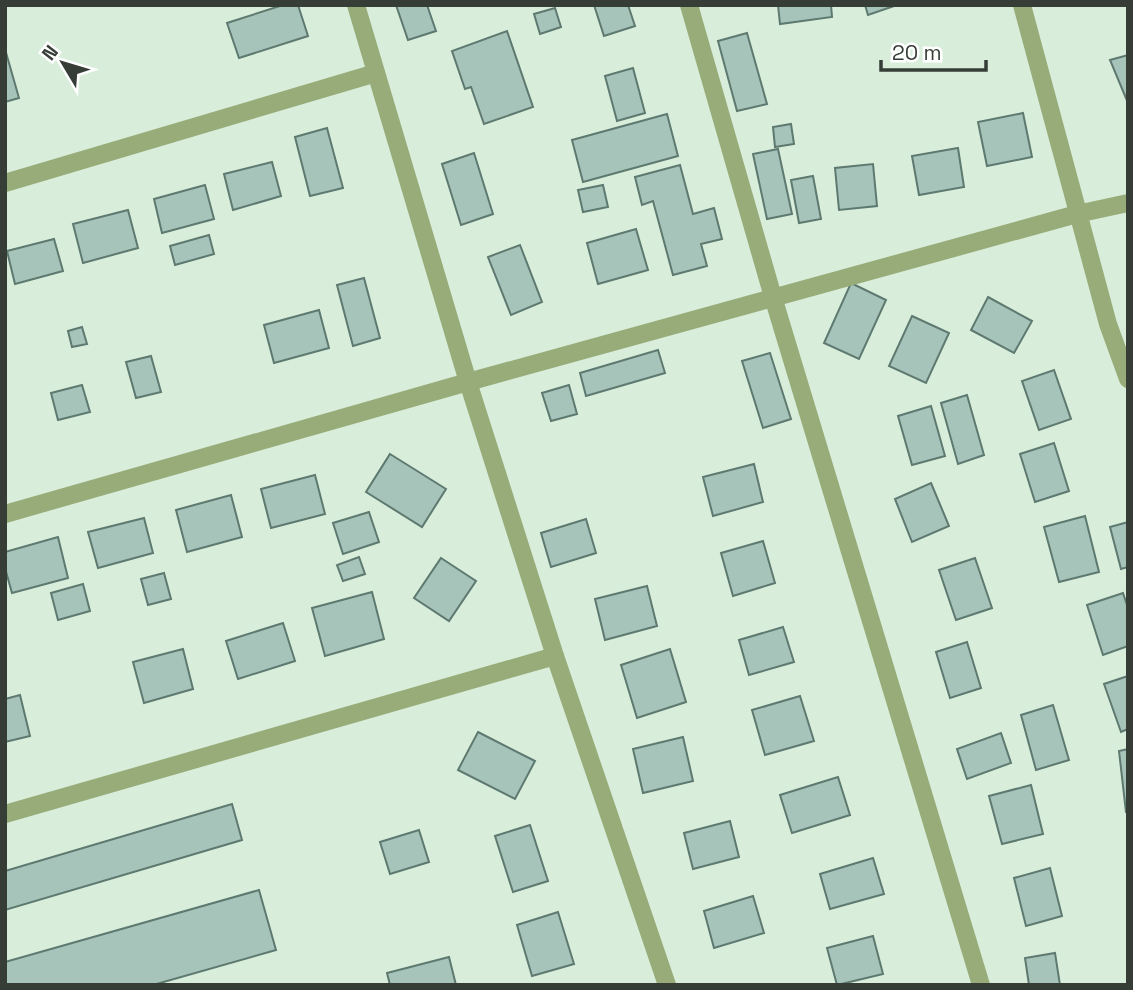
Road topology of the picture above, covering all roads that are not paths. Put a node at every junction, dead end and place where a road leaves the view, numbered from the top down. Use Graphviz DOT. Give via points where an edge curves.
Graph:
graph roads {
  1 [pos="356,5"];
  2 [pos="689,5"];
  3 [pos="1023,5"];
  4 [pos="376,73"];
  5 [pos="5,183"];
  6 [pos="1128,203"];
  7 [pos="1077,214"];
  8 [pos="773,297"];
  9 [pos="1128,379"];
  10 [pos="468,382"];
  11 [pos="5,514"];
  12 [pos="555,656"];
  13 [pos="5,814"];
  14 [pos="667,985"];
  15 [pos="981,985"];
  1 -- 4 [label="street"];
  2 -- 8 [label="street"];
  3 -- 7 [label="street"];
  4 -- 5 [label="street"];
  4 -- 10 [label="street"];
  6 -- 7 [label="street"];
  7 -- 8 [label="street"];
  7 -- 9 [label="street"];
  8 -- 10 [label="street"];
  8 -- 15 [label="street"];
  10 -- 11 [label="street"];
  10 -- 12 [label="street"];
  12 -- 13 [label="street"];
  12 -- 14 [label="street"];
}
